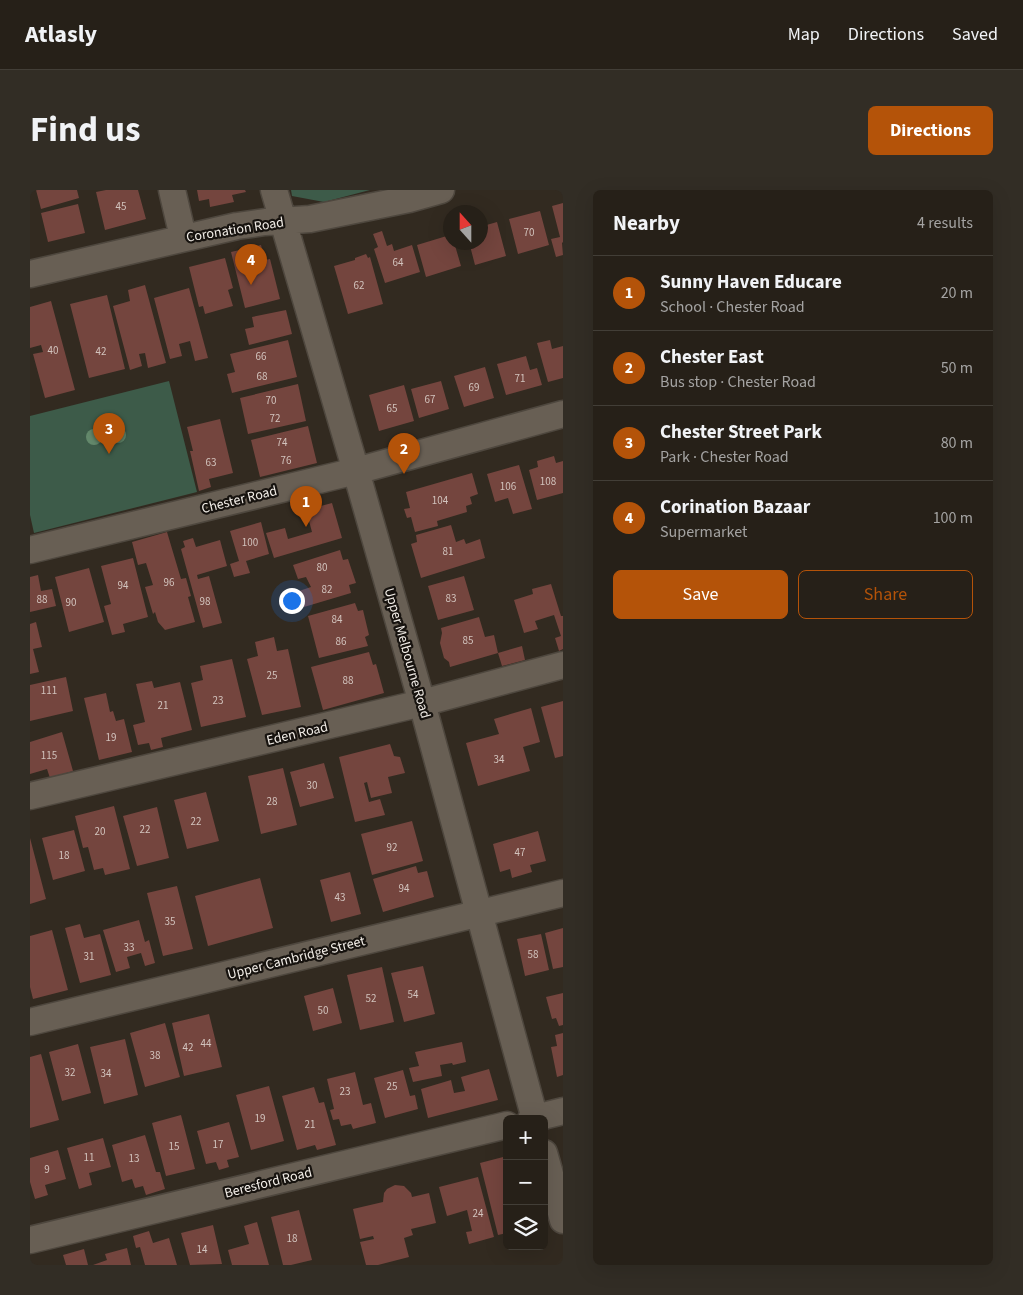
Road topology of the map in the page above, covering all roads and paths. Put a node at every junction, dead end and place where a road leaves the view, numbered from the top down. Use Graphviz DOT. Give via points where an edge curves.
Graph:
graph roads {
  1 [pos="172,190"];
  2 [pos="274,190"];
  3 [pos="441,190"];
  4 [pos="282,220"];
  5 [pos="183,237"];
  6 [pos="30,272"];
  7 [pos="563,414"];
  8 [pos="356,471"];
  9 [pos="30,550"];
  10 [pos="563,665"];
  11 [pos="422,703"];
  12 [pos="30,796"];
  13 [pos="563,893"];
  14 [pos="478,913"];
  15 [pos="30,1022"];
  16 [pos="563,1112"];
  17 [pos="532,1115"];
  18 [pos="548,1115"];
  19 [pos="503,1126"];
  20 [pos="546,1160"];
  21 [pos="563,1220"];
  22 [pos="30,1240"];
  1 -- 5 [label="street"];
  2 -- 4 [label="street, Upper Melbourne Road"];
  3 -- 4 [label="street, Coronation Road" via="310,219"];
  4 -- 5 [label="street, Coronation Road"];
  4 -- 8 [label="street, Upper Melbourne Road"];
  5 -- 6 [label="street, Coronation Road"];
  7 -- 8 [label="street, Chester Road"];
  8 -- 9 [label="street, Chester Road"];
  8 -- 11 [label="street, Upper Melbourne Road"];
  10 -- 11 [label="street, Eden Road"];
  11 -- 12 [label="street, Eden Road"];
  11 -- 14 [label="street, Upper Melbourne Road"];
  13 -- 14 [label="street, Upper Cambridge Street"];
  14 -- 15 [label="street, Upper Cambridge Street"];
  14 -- 17 [label="street, Upper Melbourne Road"];
  16 -- 18 [label="street"];
  19 -- 22 [label="street, Beresford Road"];
  20 -- 21 [label="street"];
}
